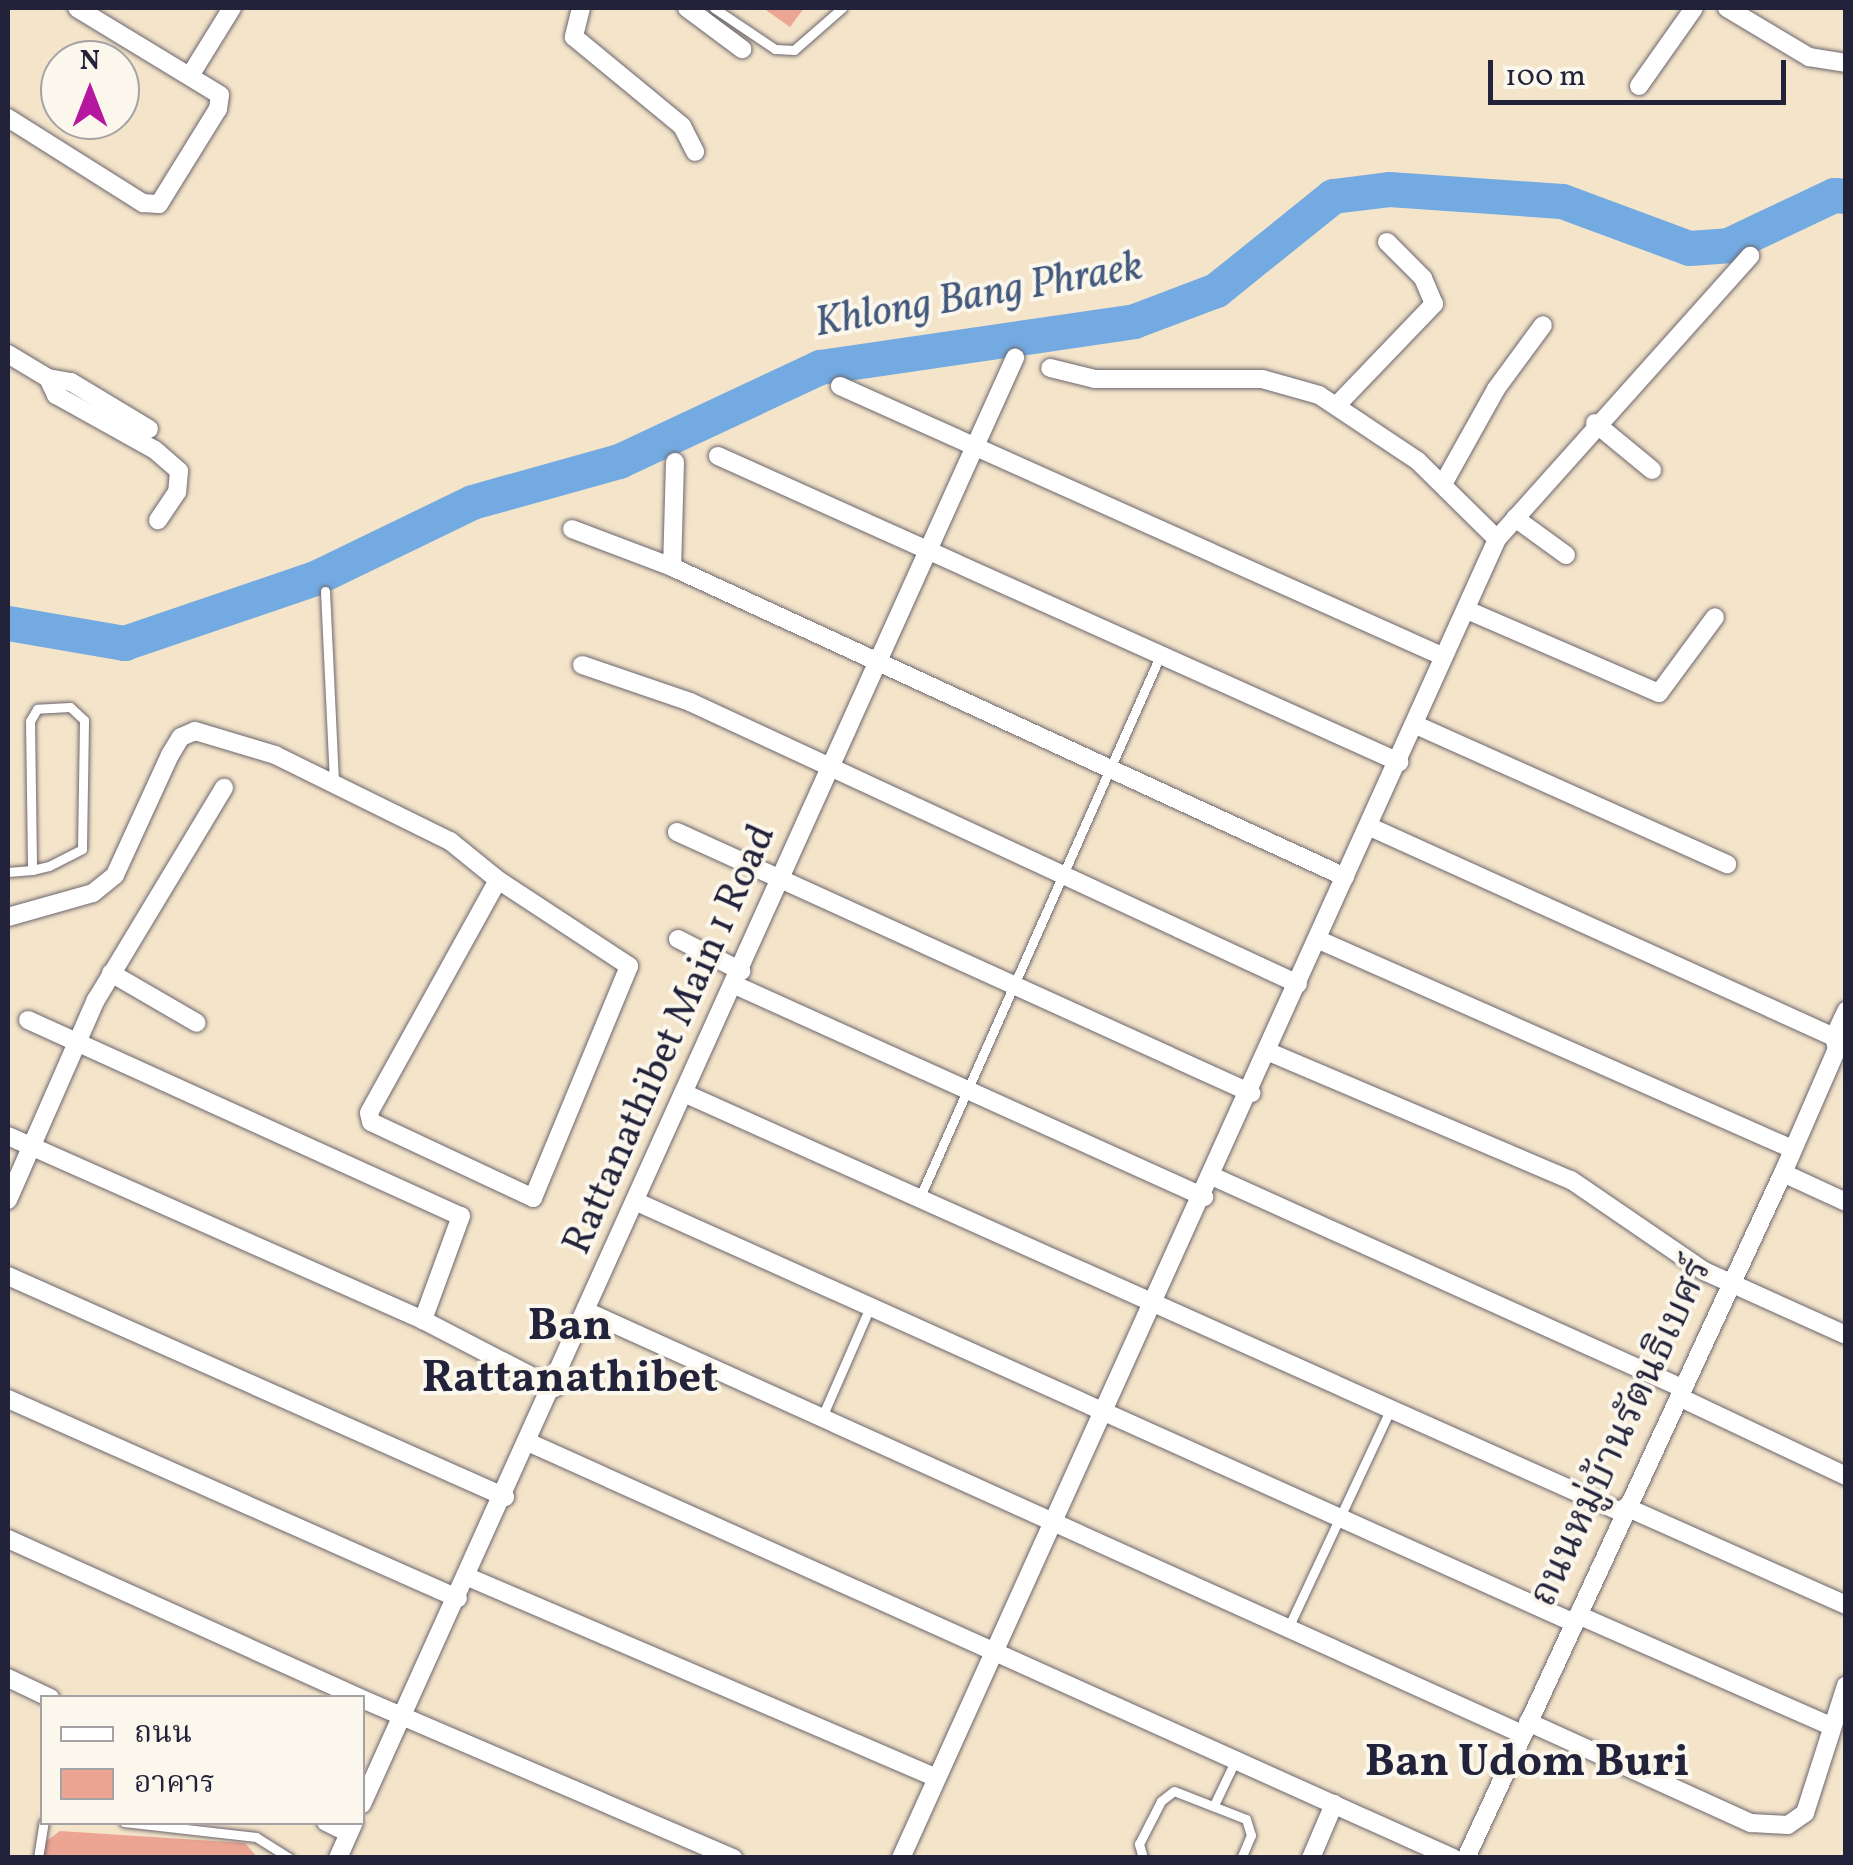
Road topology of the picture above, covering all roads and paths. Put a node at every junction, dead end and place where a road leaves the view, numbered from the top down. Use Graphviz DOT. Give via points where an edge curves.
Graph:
graph roads {
  1 [pos="76,8"];
  2 [pos="232,8"];
  3 [pos="581,8"];
  4 [pos="687,8"];
  5 [pos="714,8"];
  6 [pos="842,8"];
  7 [pos="1694,8"];
  8 [pos="1728,8"];
  9 [pos="742,49"];
  10 [pos="1846,63"];
  11 [pos="190,74"];
  12 [pos="1639,86"];
  13 [pos="8,118"];
  14 [pos="696,152"];
  15 [pos="1387,242"];
  16 [pos="1750,256"];
  17 [pos="1543,325"];
  18 [pos="8,354"];
  19 [pos="1015,358"];
  20 [pos="1050,368"];
  21 [pos="48,378"];
  22 [pos="840,386"];
  23 [pos="1338,404"];
  24 [pos="1595,423"];
  25 [pos="148,428"];
  26 [pos="976,444"];
  27 [pos="718,456"];
  28 [pos="675,462"];
  29 [pos="1652,470"];
  30 [pos="1443,484"];
  31 [pos="1515,518"];
  32 [pos="158,520"];
  33 [pos="572,529"];
  34 [pos="1497,539"];
  35 [pos="928,553"];
  36 [pos="1566,554"];
  37 [pos="672,567"];
  38 [pos="326,591"];
  39 [pos="1467,610"];
  40 [pos="1714,616"];
  41 [pos="1160,656"];
  42 [pos="1442,656"];
  43 [pos="879,661"];
  44 [pos="582,665"];
  45 [pos="1416,726"];
  46 [pos="1399,762"];
  47 [pos="1112,769"];
  48 [pos="831,770"];
  49 [pos="334,784"];
  50 [pos="224,788"];
  51 [pos="1368,826"];
  52 [pos="676,832"];
  53 [pos="1727,864"];
  54 [pos="32,870"];
  55 [pos="8,872"];
  56 [pos="1345,877"];
  57 [pos="782,878"];
  58 [pos="1065,878"];
  59 [pos="498,880"];
  60 [pos="8,917"];
  61 [pos="678,939"];
  62 [pos="1319,940"];
  63 [pos="111,973"];
  64 [pos="738,978"];
  65 [pos="1298,984"];
  66 [pos="1018,986"];
  67 [pos="1846,1011"];
  68 [pos="28,1020"];
  69 [pos="197,1023"];
  70 [pos="1834,1036"];
  71 [pos="78,1042"];
  72 [pos="1269,1052"];
  73 [pos="1838,1066"];
  74 [pos="968,1091"];
  75 [pos="1251,1093"];
  76 [pos="686,1094"];
  77 [pos="8,1136"];
  78 [pos="30,1145"];
  79 [pos="1790,1148"];
  80 [pos="1782,1173"];
  81 [pos="1214,1177"];
  82 [pos="1204,1197"];
  83 [pos="919,1199"];
  84 [pos="8,1200"];
  85 [pos="638,1202"];
  86 [pos="1846,1202"];
  87 [pos="8,1276"];
  88 [pos="1728,1283"];
  89 [pos="1155,1305"];
  90 [pos="870,1307"];
  91 [pos="588,1312"];
  92 [pos="423,1320"];
  93 [pos="1846,1334"];
  94 [pos="554,1388"];
  95 [pos="1680,1393"];
  96 [pos="8,1399"];
  97 [pos="1390,1410"];
  98 [pos="1104,1413"];
  99 [pos="822,1417"];
  100 [pos="530,1443"];
  101 [pos="1846,1476"];
  102 [pos="504,1497"];
  103 [pos="1624,1510"];
  104 [pos="1340,1519"];
  105 [pos="1054,1521"];
  106 [pos="8,1538"];
  107 [pos="468,1577"];
  108 [pos="458,1598"];
  109 [pos="1846,1605"];
  110 [pos="1576,1619"];
  111 [pos="1288,1628"];
  112 [pos="995,1652"];
  113 [pos="8,1678"];
  114 [pos="1846,1684"];
  115 [pos="44,1695"];
  116 [pos="354,1695"];
  117 [pos="365,1700"];
  118 [pos="403,1717"];
  119 [pos="1830,1726"];
  120 [pos="1525,1728"];
  121 [pos="1235,1761"];
  122 [pos="937,1778"];
  123 [pos="365,1798"];
  124 [pos="1215,1803"];
  125 [pos="1334,1804"];
  126 [pos="44,1825"];
  127 [pos="150,1825"];
  128 [pos="352,1828"];
  129 [pos="343,1856"];
  130 [pos="1468,1856"];
  131 [pos="38,1858"];
  132 [pos="290,1858"];
  133 [pos="733,1858"];
  134 [pos="901,1858"];
  135 [pos="1142,1858"];
  136 [pos="1241,1858"];
  137 [pos="1311,1858"];
  1 -- 11 [label="street"];
  2 -- 11 [label="street"];
  3 -- 14 [label="street" via="574,37 682,126"];
  4 -- 9 [label="street"];
  5 -- 6 [label="lane" via="774,49 794,50"];
  7 -- 12 [label="street"];
  8 -- 10 [label="street" via="1810,57"];
  11 -- 13 [label="street" via="216,90 221,103 153,206"];
  15 -- 23 [label="street" via="1423,278 1434,304"];
  16 -- 24 [label="street"];
  17 -- 30 [label="street" via="1496,389"];
  18 -- 21 [label="street"];
  19 -- 26 [label="street, Rattanathibet Main 1 Road"];
  20 -- 23 [label="street" via="1095,380 1262,380"];
  21 -- 25 [label="street" via="71,382"];
  21 -- 32 [label="street" via="56,395 155,450 179,471 178,492"];
  22 -- 26 [label="street"];
  23 -- 30 [label="street"];
  24 -- 29 [label="street"];
  24 -- 31 [label="street"];
  26 -- 35 [label="street, Rattanathibet Main 1 Road"];
  26 -- 42 [label="street"];
  27 -- 35 [label="street"];
  28 -- 37 [label="street"];
  30 -- 34 [label="street"];
  31 -- 34 [label="street"];
  31 -- 36 [label="street"];
  33 -- 37 [label="street"];
  34 -- 39 [label="street"];
  35 -- 41 [label="street"];
  35 -- 43 [label="street, Rattanathibet Main 1 Road"];
  37 -- 43 [label="street"];
  38 -- 49 [label="lane"];
  39 -- 40 [label="street" via="1660,693"];
  39 -- 42 [label="street"];
  41 -- 46 [label="street"];
  41 -- 47 [label="lane"];
  42 -- 45 [label="street"];
  43 -- 47 [label="street"];
  43 -- 48 [label="street, Rattanathibet Main 1 Road"];
  44 -- 48 [label="street" via="690,702"];
  45 -- 46 [label="street"];
  45 -- 53 [label="street"];
  46 -- 51 [label="street"];
  47 -- 56 [label="street"];
  47 -- 58 [label="lane"];
  48 -- 57 [label="street, Rattanathibet Main 1 Road"];
  48 -- 58 [label="street"];
  49 -- 59 [label="street" via="450,841"];
  49 -- 60 [label="street" via="276,754 195,731 181,736 115,874 94,893"];
  50 -- 63 [label="street"];
  51 -- 56 [label="street"];
  51 -- 70 [label="street"];
  52 -- 57 [label="street"];
  54 -- 54 [label="lane" via="82,849 84,720 70,707 37,709 30,721"];
  54 -- 55 [label="lane"];
  56 -- 62 [label="street"];
  57 -- 64 [label="street, Rattanathibet Main 1 Road"];
  57 -- 66 [label="street"];
  58 -- 65 [label="street"];
  58 -- 66 [label="lane"];
  59 -- 59 [label="street" via="369,1113 377,1128 533,1198 629,966"];
  61 -- 64 [label="street"];
  62 -- 65 [label="street"];
  62 -- 79 [label="street"];
  63 -- 69 [label="street"];
  63 -- 71 [label="street"];
  64 -- 74 [label="street"];
  64 -- 76 [label="street, Rattanathibet Main 1 Road"];
  65 -- 72 [label="street"];
  66 -- 74 [label="lane"];
  66 -- 75 [label="street"];
  67 -- 70 [label="street, ถนนหมู่บ้านรัตนธิเบศร์"];
  68 -- 71 [label="street"];
  70 -- 73 [label="street, ถนนหมู่บ้านรัตนธิเบศร์"];
  71 -- 78 [label="street"];
  71 -- 92 [label="street" via="461,1216"];
  72 -- 75 [label="street"];
  72 -- 88 [label="street" via="1571,1180"];
  73 -- 79 [label="street, ถนนหมู่บ้านรัตนธิเบศร์"];
  74 -- 82 [label="street"];
  74 -- 83 [label="lane"];
  75 -- 81 [label="street"];
  76 -- 83 [label="street"];
  76 -- 85 [label="street, Rattanathibet Main 1 Road"];
  77 -- 78 [label="street"];
  78 -- 84 [label="street"];
  78 -- 92 [label="street"];
  79 -- 80 [label="street, ถนนหมู่บ้านรัตนธิเบศร์"];
  80 -- 86 [label="street"];
  80 -- 88 [label="street, ถนนหมู่บ้านรัตนธิเบศร์"];
  81 -- 82 [label="street"];
  81 -- 95 [label="street"];
  82 -- 89 [label="street"];
  83 -- 89 [label="street"];
  85 -- 90 [label="street"];
  85 -- 91 [label="street, Rattanathibet Main 1 Road"];
  87 -- 102 [label="street"];
  88 -- 93 [label="street"];
  88 -- 95 [label="street, ถนนหมู่บ้านรัตนธิเบศร์"];
  89 -- 97 [label="street"];
  89 -- 98 [label="street"];
  90 -- 98 [label="street"];
  90 -- 99 [label="lane"];
  91 -- 94 [label="street, Rattanathibet Main 1 Road"];
  91 -- 99 [label="street"];
  92 -- 94 [label="street"];
  94 -- 100 [label="street, Rattanathibet Main 1 Road"];
  95 -- 101 [label="street"];
  95 -- 103 [label="street, ถนนหมู่บ้านรัตนธิเบศร์"];
  96 -- 108 [label="street"];
  97 -- 103 [label="street"];
  97 -- 104 [label="lane"];
  98 -- 104 [label="street"];
  98 -- 105 [label="street"];
  99 -- 105 [label="street"];
  100 -- 102 [label="street, Rattanathibet Main 1 Road"];
  100 -- 112 [label="street"];
  102 -- 107 [label="street, Rattanathibet Main 1 Road"];
  103 -- 109 [label="street"];
  103 -- 110 [label="street, ถนนหมู่บ้านรัตนธิเบศร์"];
  104 -- 110 [label="street"];
  104 -- 111 [label="lane"];
  105 -- 111 [label="street"];
  105 -- 112 [label="street"];
  106 -- 116 [label="street"];
  107 -- 108 [label="street, Rattanathibet Main 1 Road"];
  107 -- 122 [label="street"];
  108 -- 118 [label="street, Rattanathibet Main 1 Road"];
  110 -- 119 [label="street"];
  110 -- 120 [label="street, ถนนหมู่บ้านรัตนธิเบศร์"];
  111 -- 120 [label="street"];
  112 -- 121 [label="street"];
  112 -- 122 [label="street"];
  113 -- 115 [label="street"];
  114 -- 119 [label="street"];
  117 -- 118 [label="street"];
  118 -- 123 [label="street, Rattanathibet Main 1 Road"];
  118 -- 133 [label="street"];
  119 -- 120 [label="street" via="1804,1812 1788,1825 1751,1823"];
  120 -- 130 [label="street, ถนนหมู่บ้านรัตนธิเบศร์"];
  121 -- 124 [label="lane"];
  121 -- 125 [label="street"];
  122 -- 134 [label="street"];
  124 -- 135 [label="lane" via="1168,1794 1139,1844"];
  124 -- 136 [label="lane" via="1250,1825"];
  125 -- 130 [label="street"];
  125 -- 137 [label="street"];
  126 -- 131 [label="lane"];
  127 -- 132 [label="lane" via="256,1837"];
  128 -- 129 [label="street"];
}
